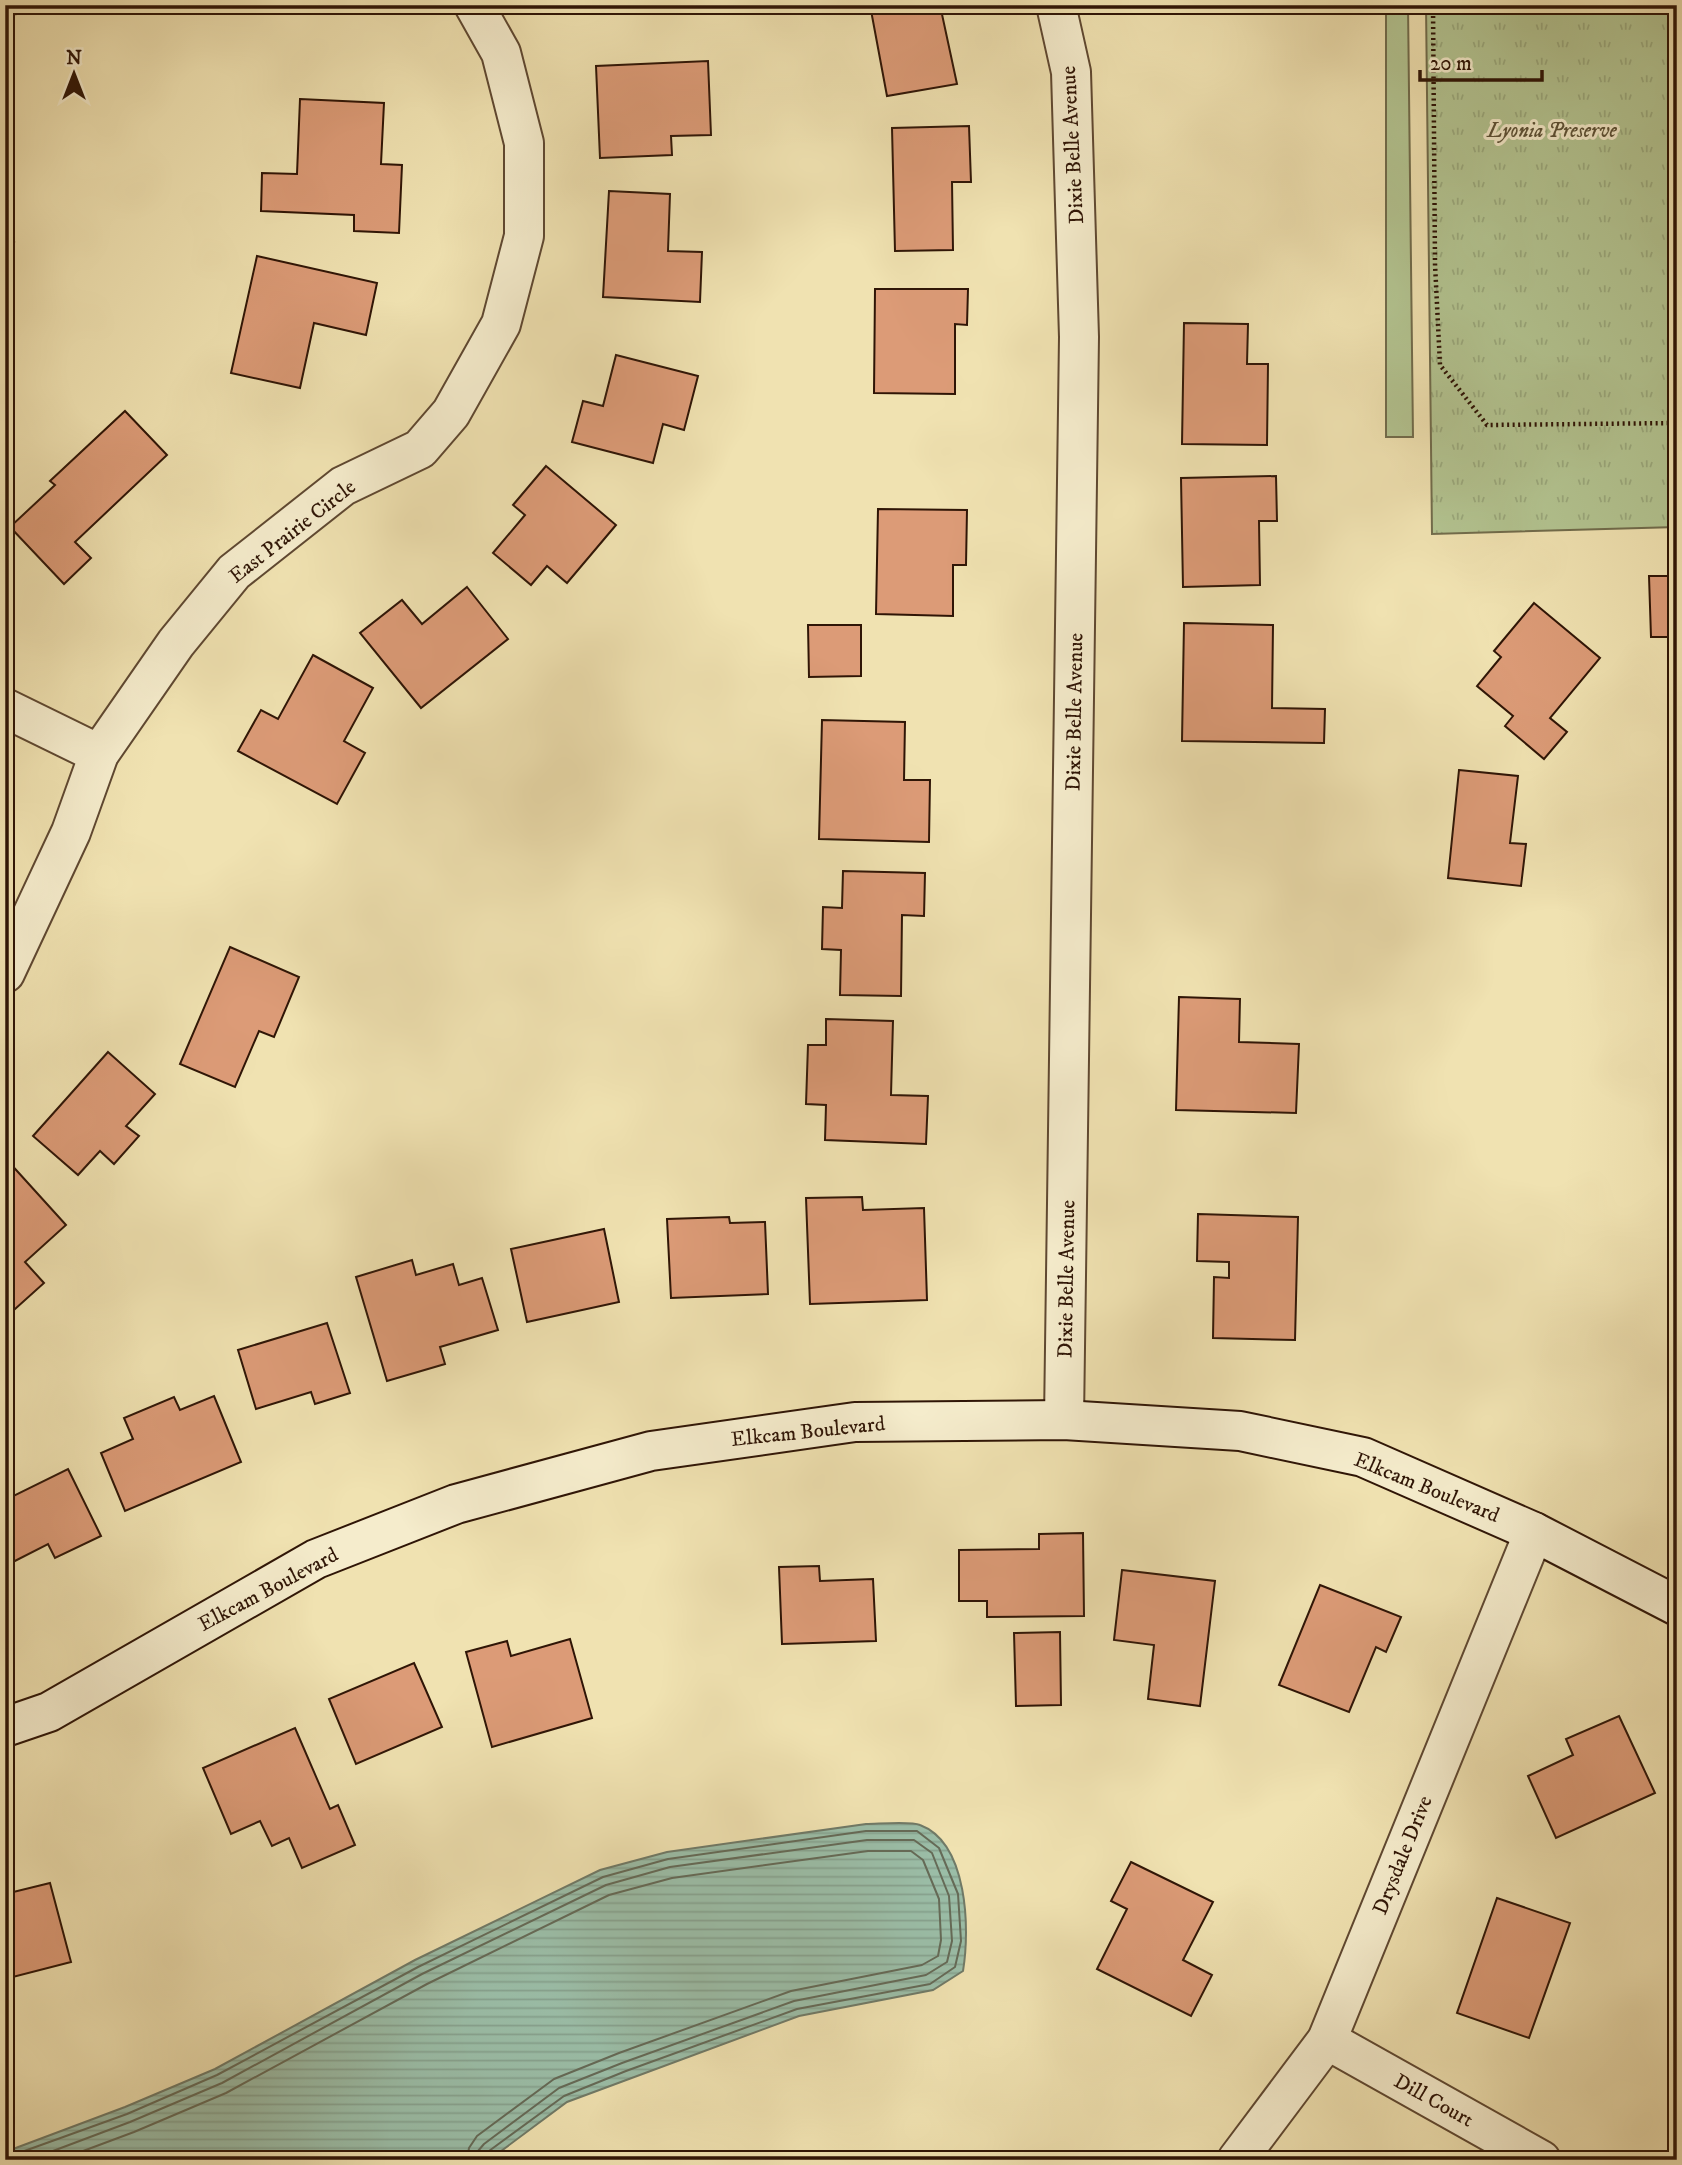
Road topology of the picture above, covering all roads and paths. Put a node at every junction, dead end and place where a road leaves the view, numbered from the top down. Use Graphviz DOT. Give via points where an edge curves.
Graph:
graph roads {
  1 [pos="474,5"];
  2 [pos="1056,5"];
  3 [pos="1433,5"];
  4 [pos="1677,423"];
  5 [pos="5,708"];
  6 [pos="99,754"];
  7 [pos="5,973"];
  8 [pos="1064,1420"];
  9 [pos="1534,1532"];
  10 [pos="1677,1606"];
  11 [pos="5,1727"];
  12 [pos="1326,2040"];
  13 [pos="1237,2160"];
  14 [pos="1541,2160"];
  1 -- 6 [label="street, East Prairie Circle" via="501,53 524,143 524,236 501,324 452,414 420,449 343,486 234,572 176,643"];
  2 -- 8 [label="street, Dixie Belle Avenue" via="1071,72 1079,337"];
  3 -- 4 [label="path" via="1440,365 1487,425"];
  5 -- 6 [label="street"];
  6 -- 7 [label="street, East Prairie Circle" via="71,832"];
  8 -- 9 [label="street, Elkcam Boulevard" via="1240,1431 1363,1457"];
  8 -- 11 [label="street, Elkcam Boulevard" via="855,1422 651,1451 456,1504 316,1559 49,1712"];
  9 -- 10 [label="street, Elkcam Boulevard"];
  9 -- 12 [label="street, Drysdale Drive"];
  12 -- 13 [label="street, Drysdale Drive"];
  12 -- 14 [label="street, Dill Court"];
}
